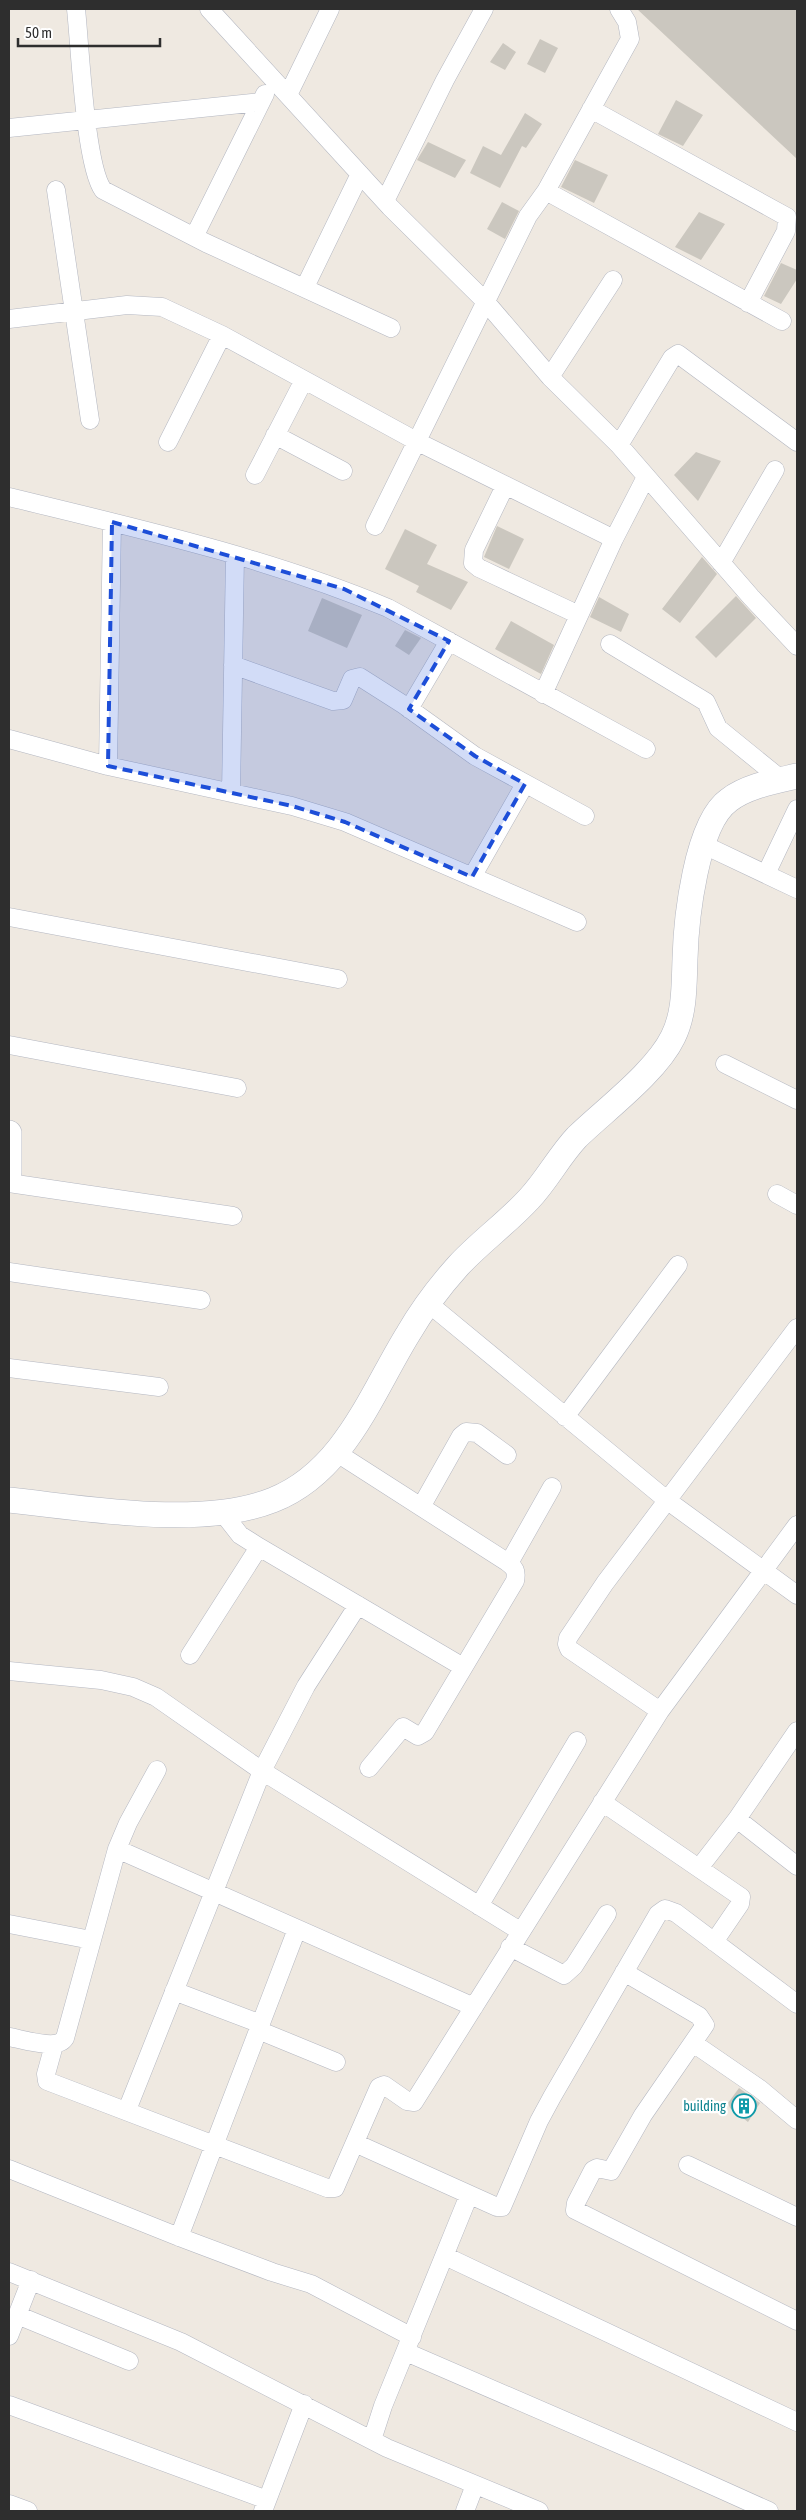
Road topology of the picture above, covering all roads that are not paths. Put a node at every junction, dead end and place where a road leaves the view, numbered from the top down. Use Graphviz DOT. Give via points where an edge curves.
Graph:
graph roads {
  1 [pos="76,9"];
  2 [pos="209,9"];
  3 [pos="330,9"];
  4 [pos="484,9"];
  5 [pos="619,9"];
  6 [pos="225,16"];
  7 [pos="273,78"];
  8 [pos="288,95"];
  9 [pos="261,102"];
  10 [pos="591,109"];
  11 [pos="87,119"];
  12 [pos="9,128"];
  13 [pos="360,174"];
  14 [pos="56,190"];
  15 [pos="546,191"];
  16 [pos="385,201"];
  17 [pos="194,237"];
  18 [pos="613,280"];
  19 [pos="305,287"];
  20 [pos="485,301"];
  21 [pos="748,303"];
  22 [pos="75,312"];
  23 [pos="9,319"];
  24 [pos="782,322"];
  25 [pos="392,328"];
  26 [pos="222,336"];
  27 [pos="550,377"];
  28 [pos="304,380"];
  29 [pos="90,420"];
  30 [pos="275,435"];
  31 [pos="168,442"];
  32 [pos="418,442"];
  33 [pos="797,442"];
  34 [pos="619,445"];
  35 [pos="776,470"];
  36 [pos="343,471"];
  37 [pos="254,476"];
  38 [pos="646,476"];
  39 [pos="505,486"];
  40 [pos="9,497"];
  41 [pos="112,522"];
  42 [pos="375,526"];
  43 [pos="614,539"];
  44 [pos="235,555"];
  45 [pos="721,563"];
  46 [pos="579,615"];
  47 [pos="449,641"];
  48 [pos="610,644"];
  49 [pos="797,646"];
  50 [pos="233,665"];
  51 [pos="543,694"];
  52 [pos="409,709"];
  53 [pos="9,739"];
  54 [pos="646,749"];
  55 [pos="108,766"];
  56 [pos="790,778"];
  57 [pos="525,784"];
  58 [pos="231,793"];
  59 [pos="797,809"];
  60 [pos="585,816"];
  61 [pos="702,844"];
  62 [pos="766,874"];
  63 [pos="472,877"];
  64 [pos="797,888"];
  65 [pos="9,917"];
  66 [pos="577,922"];
  67 [pos="338,980"];
  68 [pos="9,1044"];
  69 [pos="725,1064"];
  70 [pos="237,1088"];
  71 [pos="797,1100"];
  72 [pos="9,1138"];
  73 [pos="9,1174"];
  74 [pos="9,1183"];
  75 [pos="777,1194"];
  76 [pos="797,1205"];
  77 [pos="233,1216"];
  78 [pos="678,1265"];
  79 [pos="9,1272"];
  80 [pos="201,1300"];
  81 [pos="428,1303"];
  82 [pos="797,1328"];
  83 [pos="9,1368"];
  84 [pos="159,1387"];
  85 [pos="565,1417"];
  86 [pos="337,1453"];
  87 [pos="507,1455"];
  88 [pos="552,1487"];
  89 [pos="9,1500"];
  90 [pos="668,1501"];
  91 [pos="421,1507"];
  92 [pos="222,1512"];
  93 [pos="797,1525"];
  94 [pos="259,1547"];
  95 [pos="509,1564"];
  96 [pos="764,1570"];
  97 [pos="797,1595"];
  98 [pos="358,1605"];
  99 [pos="190,1655"];
  100 [pos="464,1667"];
  101 [pos="9,1671"];
  102 [pos="660,1711"];
  103 [pos="796,1736"];
  104 [pos="577,1741"];
  105 [pos="369,1768"];
  106 [pos="157,1770"];
  107 [pos="262,1771"];
  108 [pos="602,1802"];
  109 [pos="737,1819"];
  110 [pos="117,1849"];
  111 [pos="797,1866"];
  112 [pos="699,1868"];
  113 [pos="214,1891"];
  114 [pos="478,1906"];
  115 [pos="607,1914"];
  116 [pos="9,1924"];
  117 [pos="297,1929"];
  118 [pos="520,1931"];
  119 [pos="91,1940"];
  120 [pos="714,1942"];
  121 [pos="510,1947"];
  122 [pos="624,1972"];
  123 [pos="174,1991"];
  124 [pos="797,2004"];
  125 [pos="474,2007"];
  126 [pos="259,2027"];
  127 [pos="9,2037"];
  128 [pos="693,2043"];
  129 [pos="54,2045"];
  130 [pos="336,2062"];
  131 [pos="127,2110"];
  132 [pos="797,2120"];
  133 [pos="355,2143"];
  134 [pos="214,2145"];
  135 [pos="688,2165"];
  136 [pos="9,2169"];
  137 [pos="469,2195"];
  138 [pos="797,2217"];
  139 [pos="178,2237"];
  140 [pos="445,2256"];
  141 [pos="9,2272"];
  142 [pos="31,2280"];
  143 [pos="17,2315"];
  144 [pos="797,2321"];
  145 [pos="9,2336"];
  146 [pos="409,2344"];
  147 [pos="129,2361"];
  148 [pos="304,2404"];
  149 [pos="9,2405"];
  150 [pos="797,2422"];
  151 [pos="372,2440"];
  152 [pos="475,2485"];
  153 [pos="9,2504"];
  154 [pos="265,2505"];
  155 [pos="28,2511"];
  156 [pos="465,2511"];
  157 [pos="539,2511"];
  158 [pos="769,2511"];
  1 -- 11 [label="street"];
  2 -- 6 [label="street"];
  3 -- 8 [label="street"];
  4 -- 16 [label="street"];
  5 -- 10 [label="street" via="630,31 630,39"];
  6 -- 7 [label="street"];
  7 -- 8 [label="street"];
  7 -- 9 [label="street"];
  8 -- 13 [label="street"];
  9 -- 11 [label="street"];
  9 -- 17 [label="street"];
  10 -- 15 [label="street"];
  10 -- 21 [label="street" via="787,218 786,231"];
  11 -- 12 [label="street"];
  11 -- 17 [label="street" via="95,171 103,190"];
  13 -- 16 [label="street"];
  13 -- 19 [label="street"];
  14 -- 22 [label="street"];
  15 -- 20 [label="street" via="528,216"];
  15 -- 21 [label="street"];
  16 -- 20 [label="street"];
  17 -- 19 [label="street"];
  18 -- 27 [label="street"];
  19 -- 25 [label="street"];
  20 -- 27 [label="street"];
  20 -- 32 [label="street"];
  21 -- 24 [label="street"];
  22 -- 23 [label="street"];
  22 -- 26 [label="street" via="146,304 176,313"];
  22 -- 29 [label="street"];
  26 -- 28 [label="street"];
  26 -- 31 [label="street"];
  27 -- 34 [label="street"];
  28 -- 30 [label="street"];
  28 -- 32 [label="street"];
  30 -- 36 [label="street"];
  30 -- 37 [label="street"];
  32 -- 39 [label="street"];
  32 -- 42 [label="street"];
  33 -- 34 [label="street" via="678,354 672,358"];
  34 -- 38 [label="street"];
  35 -- 45 [label="street"];
  38 -- 43 [label="street"];
  38 -- 45 [label="street"];
  39 -- 43 [label="street"];
  39 -- 46 [label="street" via="474,550 473,563"];
  40 -- 41 [label="street"];
  41 -- 44 [label="street"];
  41 -- 55 [label="street"];
  43 -- 46 [label="street"];
  44 -- 47 [label="street" via="344,590 388,608"];
  44 -- 50 [label="street"];
  45 -- 49 [label="street"];
  46 -- 51 [label="street"];
  47 -- 51 [label="street"];
  47 -- 52 [label="street"];
  48 -- 56 [label="street" via="706,702 718,728"];
  50 -- 52 [label="street" via="333,701 343,700 352,678 360,677"];
  50 -- 58 [label="street"];
  51 -- 54 [label="street"];
  52 -- 57 [label="street" via="475,756"];
  53 -- 55 [label="street"];
  55 -- 58 [label="street"];
  56 -- 61 [label="street" via="740,793 728,800 716,812"];
  57 -- 60 [label="street"];
  57 -- 63 [label="street"];
  58 -- 63 [label="street" via="345,822"];
  59 -- 62 [label="street"];
  61 -- 62 [label="street"];
  61 -- 81 [label="street" via="686,931 680,1016 673,1036 661,1055 575,1140 533,1195 459,1265"];
  62 -- 64 [label="street"];
  63 -- 66 [label="street"];
  65 -- 67 [label="street"];
  68 -- 70 [label="street"];
  69 -- 71 [label="street"];
  72 -- 73 [label="street"];
  74 -- 77 [label="street"];
  75 -- 76 [label="street"];
  78 -- 85 [label="street"];
  79 -- 80 [label="street"];
  81 -- 85 [label="street"];
  81 -- 86 [label="street"];
  82 -- 90 [label="street"];
  83 -- 84 [label="street"];
  85 -- 90 [label="street"];
  86 -- 91 [label="street"];
  86 -- 92 [label="street" via="290,1492 272,1500"];
  87 -- 91 [label="street" via="477,1433 466,1432"];
  88 -- 95 [label="street"];
  89 -- 92 [label="street" via="127,1512"];
  90 -- 96 [label="street"];
  90 -- 102 [label="street" via="605,1583 567,1644"];
  91 -- 95 [label="street"];
  92 -- 94 [label="street" via="240,1534"];
  93 -- 96 [label="street"];
  94 -- 98 [label="street"];
  94 -- 99 [label="street"];
  95 -- 100 [label="street" via="516,1573 514,1581"];
  96 -- 97 [label="street"];
  96 -- 102 [label="street"];
  98 -- 100 [label="street"];
  98 -- 107 [label="street" via="306,1686"];
  100 -- 105 [label="street" via="421,1736 403,1727"];
  101 -- 107 [label="street" via="101,1680 133,1687 162,1701"];
  102 -- 108 [label="street"];
  103 -- 109 [label="street"];
  104 -- 114 [label="street"];
  106 -- 110 [label="street"];
  107 -- 113 [label="street"];
  107 -- 114 [label="street"];
  108 -- 112 [label="street"];
  108 -- 118 [label="street"];
  109 -- 111 [label="street"];
  109 -- 112 [label="street"];
  110 -- 113 [label="street"];
  110 -- 119 [label="street"];
  112 -- 120 [label="street" via="737,1894 742,1901"];
  113 -- 117 [label="street"];
  113 -- 123 [label="street"];
  114 -- 118 [label="street"];
  115 -- 121 [label="street" via="574,1966 564,1974"];
  116 -- 119 [label="street"];
  117 -- 125 [label="street"];
  117 -- 126 [label="street"];
  118 -- 121 [label="street"];
  119 -- 129 [label="street" via="65,2038"];
  120 -- 122 [label="street" via="676,1913 665,1909 658,1914"];
  120 -- 124 [label="street"];
  121 -- 125 [label="street"];
  122 -- 128 [label="street" via="703,2018 705,2025"];
  122 -- 137 [label="street" via="539,2121 502,2207"];
  123 -- 126 [label="street"];
  123 -- 131 [label="street"];
  125 -- 133 [label="street" via="414,2102 407,2101 384,2085 379,2087"];
  126 -- 130 [label="street"];
  126 -- 134 [label="street"];
  127 -- 129 [label="street"];
  128 -- 132 [label="street" via="760,2089"];
  128 -- 144 [label="street" via="643,2115 611,2171 593,2170 575,2210"];
  129 -- 131 [label="street" via="45,2078 48,2081"];
  131 -- 134 [label="street"];
  133 -- 134 [label="street" via="338,2185 332,2189"];
  133 -- 137 [label="street"];
  134 -- 139 [label="street"];
  135 -- 138 [label="street"];
  136 -- 139 [label="street"];
  137 -- 140 [label="street"];
  139 -- 146 [label="street" via="311,2284"];
  140 -- 146 [label="street"];
  140 -- 150 [label="street"];
  141 -- 142 [label="street"];
  142 -- 143 [label="street"];
  142 -- 148 [label="street" via="181,2342"];
  143 -- 145 [label="street"];
  143 -- 147 [label="street"];
  146 -- 151 [label="street"];
  146 -- 158 [label="street"];
  148 -- 151 [label="street"];
  148 -- 154 [label="street"];
  149 -- 154 [label="street"];
  151 -- 152 [label="street"];
  152 -- 156 [label="street"];
  152 -- 157 [label="street"];
  153 -- 155 [label="street"];
}
